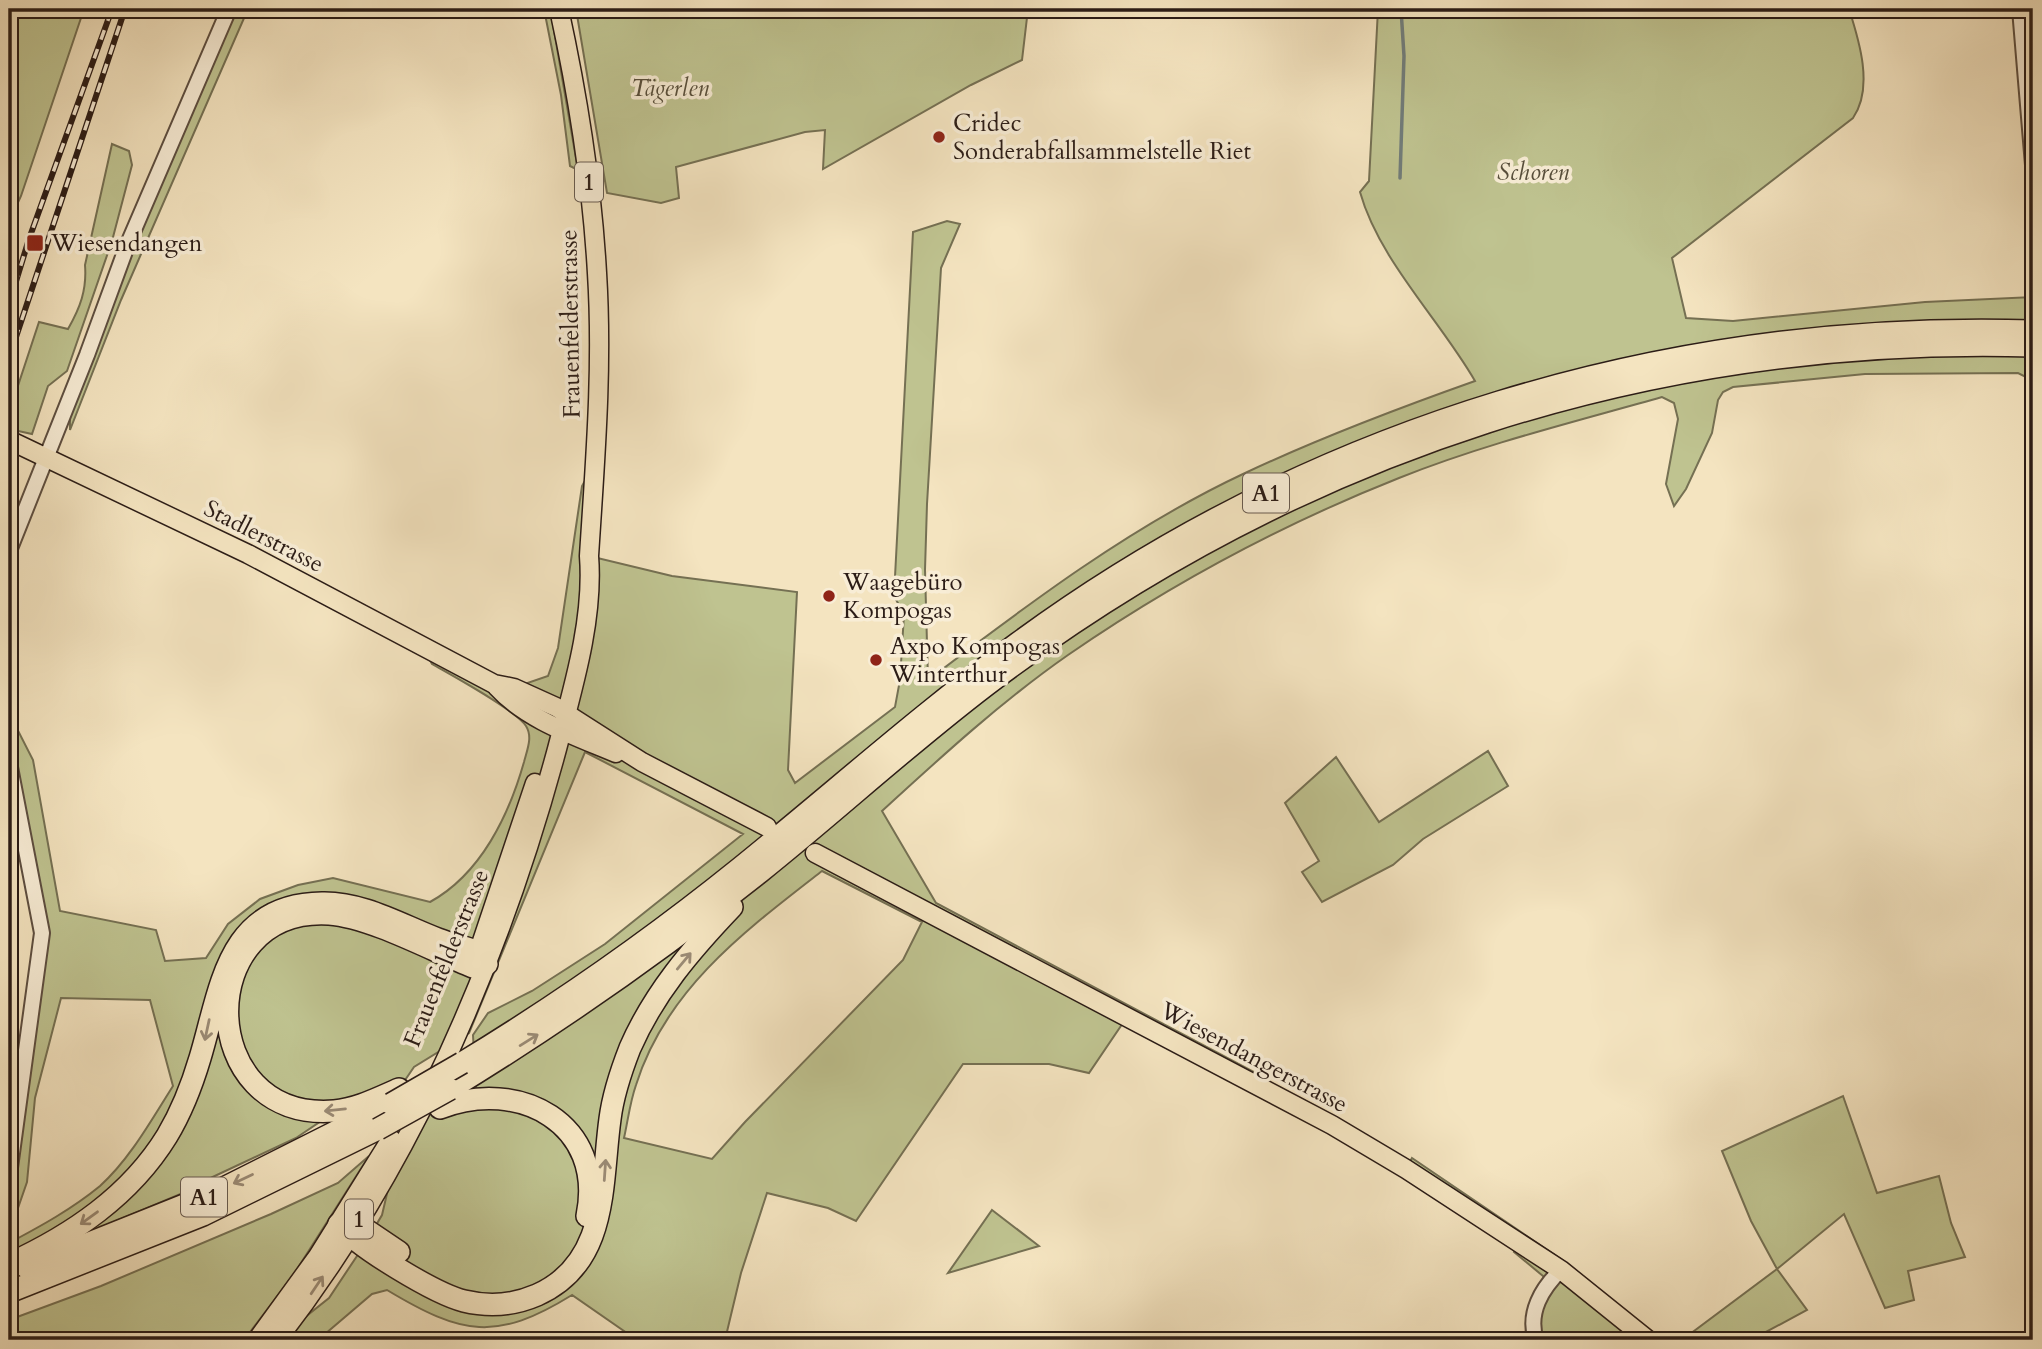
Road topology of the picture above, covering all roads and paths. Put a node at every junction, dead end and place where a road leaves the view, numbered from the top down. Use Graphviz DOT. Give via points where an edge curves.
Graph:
graph roads {
  1 [pos="229,9"];
  2 [pos="559,9"];
  3 [pos="2020,9"];
  4 [pos="2033,165"];
  5 [pos="2033,338"];
  6 [pos="9,440"];
  7 [pos="48,457"];
  8 [pos="9,551"];
  9 [pos="559,718"];
  10 [pos="9,762"];
  11 [pos="767,827"];
  12 [pos="786,851"];
  13 [pos="815,853"];
  14 [pos="480,961"];
  15 [pos="395,1097"];
  16 [pos="445,1098"];
  17 [pos="9,1175"];
  18 [pos="348,1228"];
  19 [pos="9,1264"];
  20 [pos="1561,1270"];
  21 [pos="9,1275"];
  22 [pos="9,1292"];
  23 [pos="257,1340"];
  24 [pos="277,1340"];
  25 [pos="1535,1340"];
  26 [pos="1648,1340"];
  1 -- 7 [label="street" via="127,246"];
  2 -- 9 [label="main road, Frauenfelderstrasse / 1" via="579,110 597,274 599,399 589,556 579,577"];
  3 -- 4 [label="street"];
  5 -- 12 [label="highway, A1" via="1788,355 1700,368 1546,403 1370,463 1237,524 1093,609 993,680"];
  5 -- 15 [label="highway, A1, bridge" via="1948,330 1840,335 1657,361 1468,411 1287,482 1165,547 1041,626 939,703 686,911 600,974 462,1063"];
  6 -- 7 [label="main road, Stadlerstrasse"];
  7 -- 8 [label="street"];
  7 -- 9 [label="main road, Stadlerstrasse" via="248,554 494,684 513,688"];
  9 -- 11 [label="main road" via="629,759"];
  9 -- 14 [label="main road, Frauenfelderstrasse / 1" via="515,892"];
  10 -- 17 [label="street" via="42,933"];
  16 -- 12 [label="highway, A1, one-way" via="612,984"];
  18 -- 12 [label="highway, one-way" via="440,1292 474,1303 528,1298 567,1274 585,1251 598,1222 615,1092 641,1023 680,965"];
  13 -- 20 [label="main road, Wiesendangerstrasse" via="1332,1125"];
  15 -- 14 [label="highway, one-way" via="318,1111 283,1102 256,1083 240,1062 227,1027 227,995 242,958 282,923 330,914"];
  14 -- 18 [label="main road, Frauenfelderstrasse / 1" via="430,1091"];
  14 -- 19 [label="highway, one-way" via="343,904 301,905 265,920 241,941 224,968 192,1084 159,1147 106,1206 68,1233"];
  15 -- 21 [label="highway, A1, one-way" via="223,1189"];
  16 -- 18 [label="highway" via="506,1097 538,1108 562,1126 580,1152 589,1193 584,1227 569,1254 529,1285 481,1293 459,1287"];
  16 -- 22 [label="highway, A1, bridge" via="374,1136 174,1227"];
  18 -- 23 [label="main road, Frauenfelderstrasse / 1"];
  24 -- 18 [label="main road, Frauenfelderstrasse / 1, one-way"];
  20 -- 25 [label="street" via="1549,1281 1533,1311"];
  20 -- 26 [label="main road, Wiesendangerstrasse"];
}
